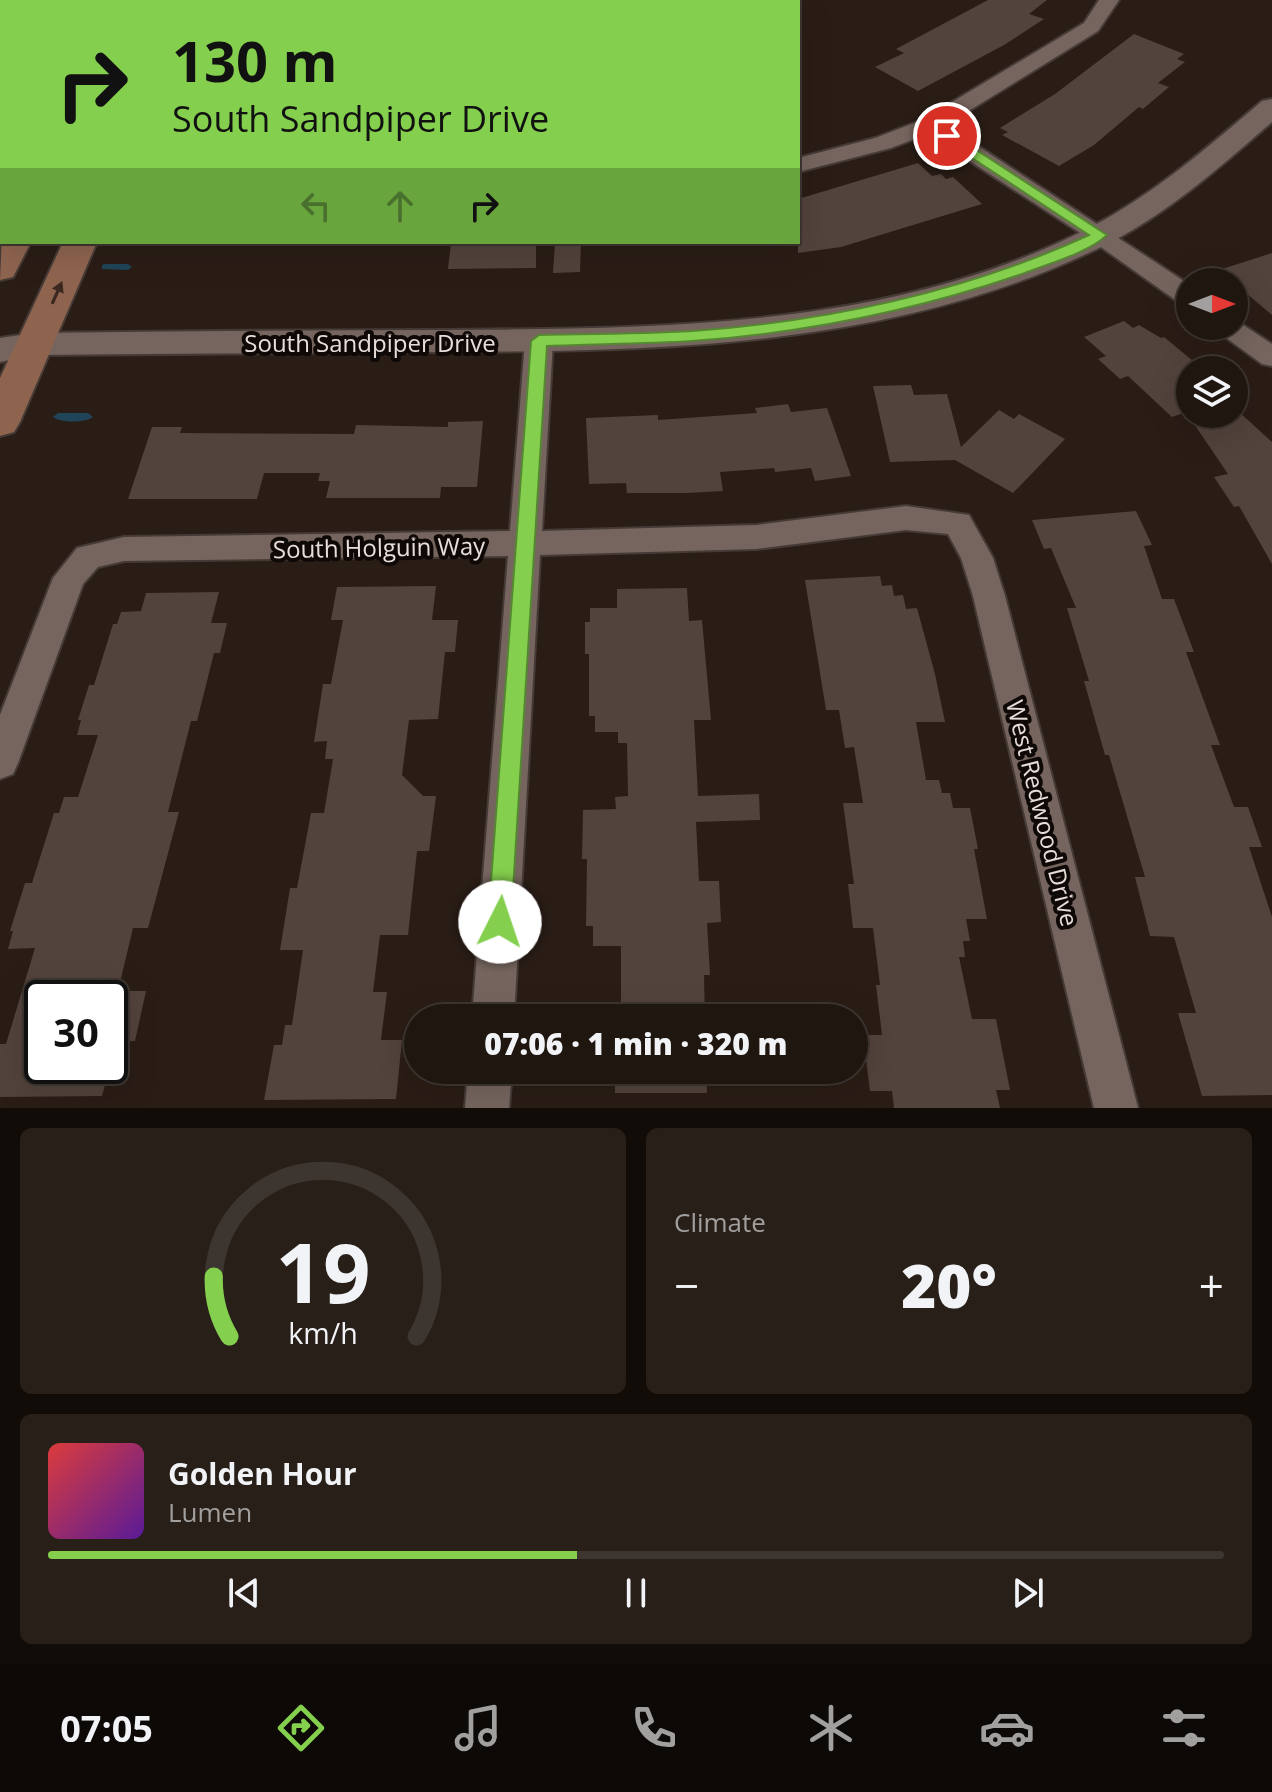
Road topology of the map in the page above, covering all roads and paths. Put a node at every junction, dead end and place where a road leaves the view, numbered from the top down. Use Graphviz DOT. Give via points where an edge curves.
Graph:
graph roads {
  1 [pos="1109,0"];
  2 [pos="1272,107"];
  3 [pos="930,125"];
  4 [pos="800,164"];
  5 [pos="1100,235"];
  6 [pos="13,244"];
  7 [pos="79,244"];
  8 [pos="0,269"];
  9 [pos="1176,288"];
  10 [pos="1248,340"];
  11 [pos="539,341"];
  12 [pos="11,343"];
  13 [pos="1272,357"];
  14 [pos="0,422"];
  15 [pos="958,523"];
  16 [pos="524,545"];
  17 [pos="0,763"];
  18 [pos="494,1004"];
  19 [pos="489,1084"];
  20 [pos="487,1108"];
  21 [pos="1116,1108"];
  1 -- 3 [label="street" via="1091,27"];
  2 -- 5 [label="street, South Sandpiper Drive" via="1179,187"];
  3 -- 4 [label="street"];
  3 -- 5 [label="street"];
  5 -- 9 [label="street"];
  5 -- 11 [label="street, South Sandpiper Drive" via="996,277 871,312 692,336"];
  6 -- 8 [label="main road"];
  12 -- 7 [label="main road, one-way"];
  10 -- 13 [label="street"];
  11 -- 12 [label="street, South Sandpiper Drive"];
  11 -- 16 [label="street"];
  12 -- 14 [label="main road"];
  15 -- 16 [label="street, South Holguin Way" via="906,518 757,537"];
  15 -- 21 [label="street, West Redwood Drive" via="989,596"];
  16 -- 17 [label="street, South Holguin Way" via="124,549 88,557 69,578"];
  16 -- 18 [label="street"];
  19 -- 20 [label="street"];
}
